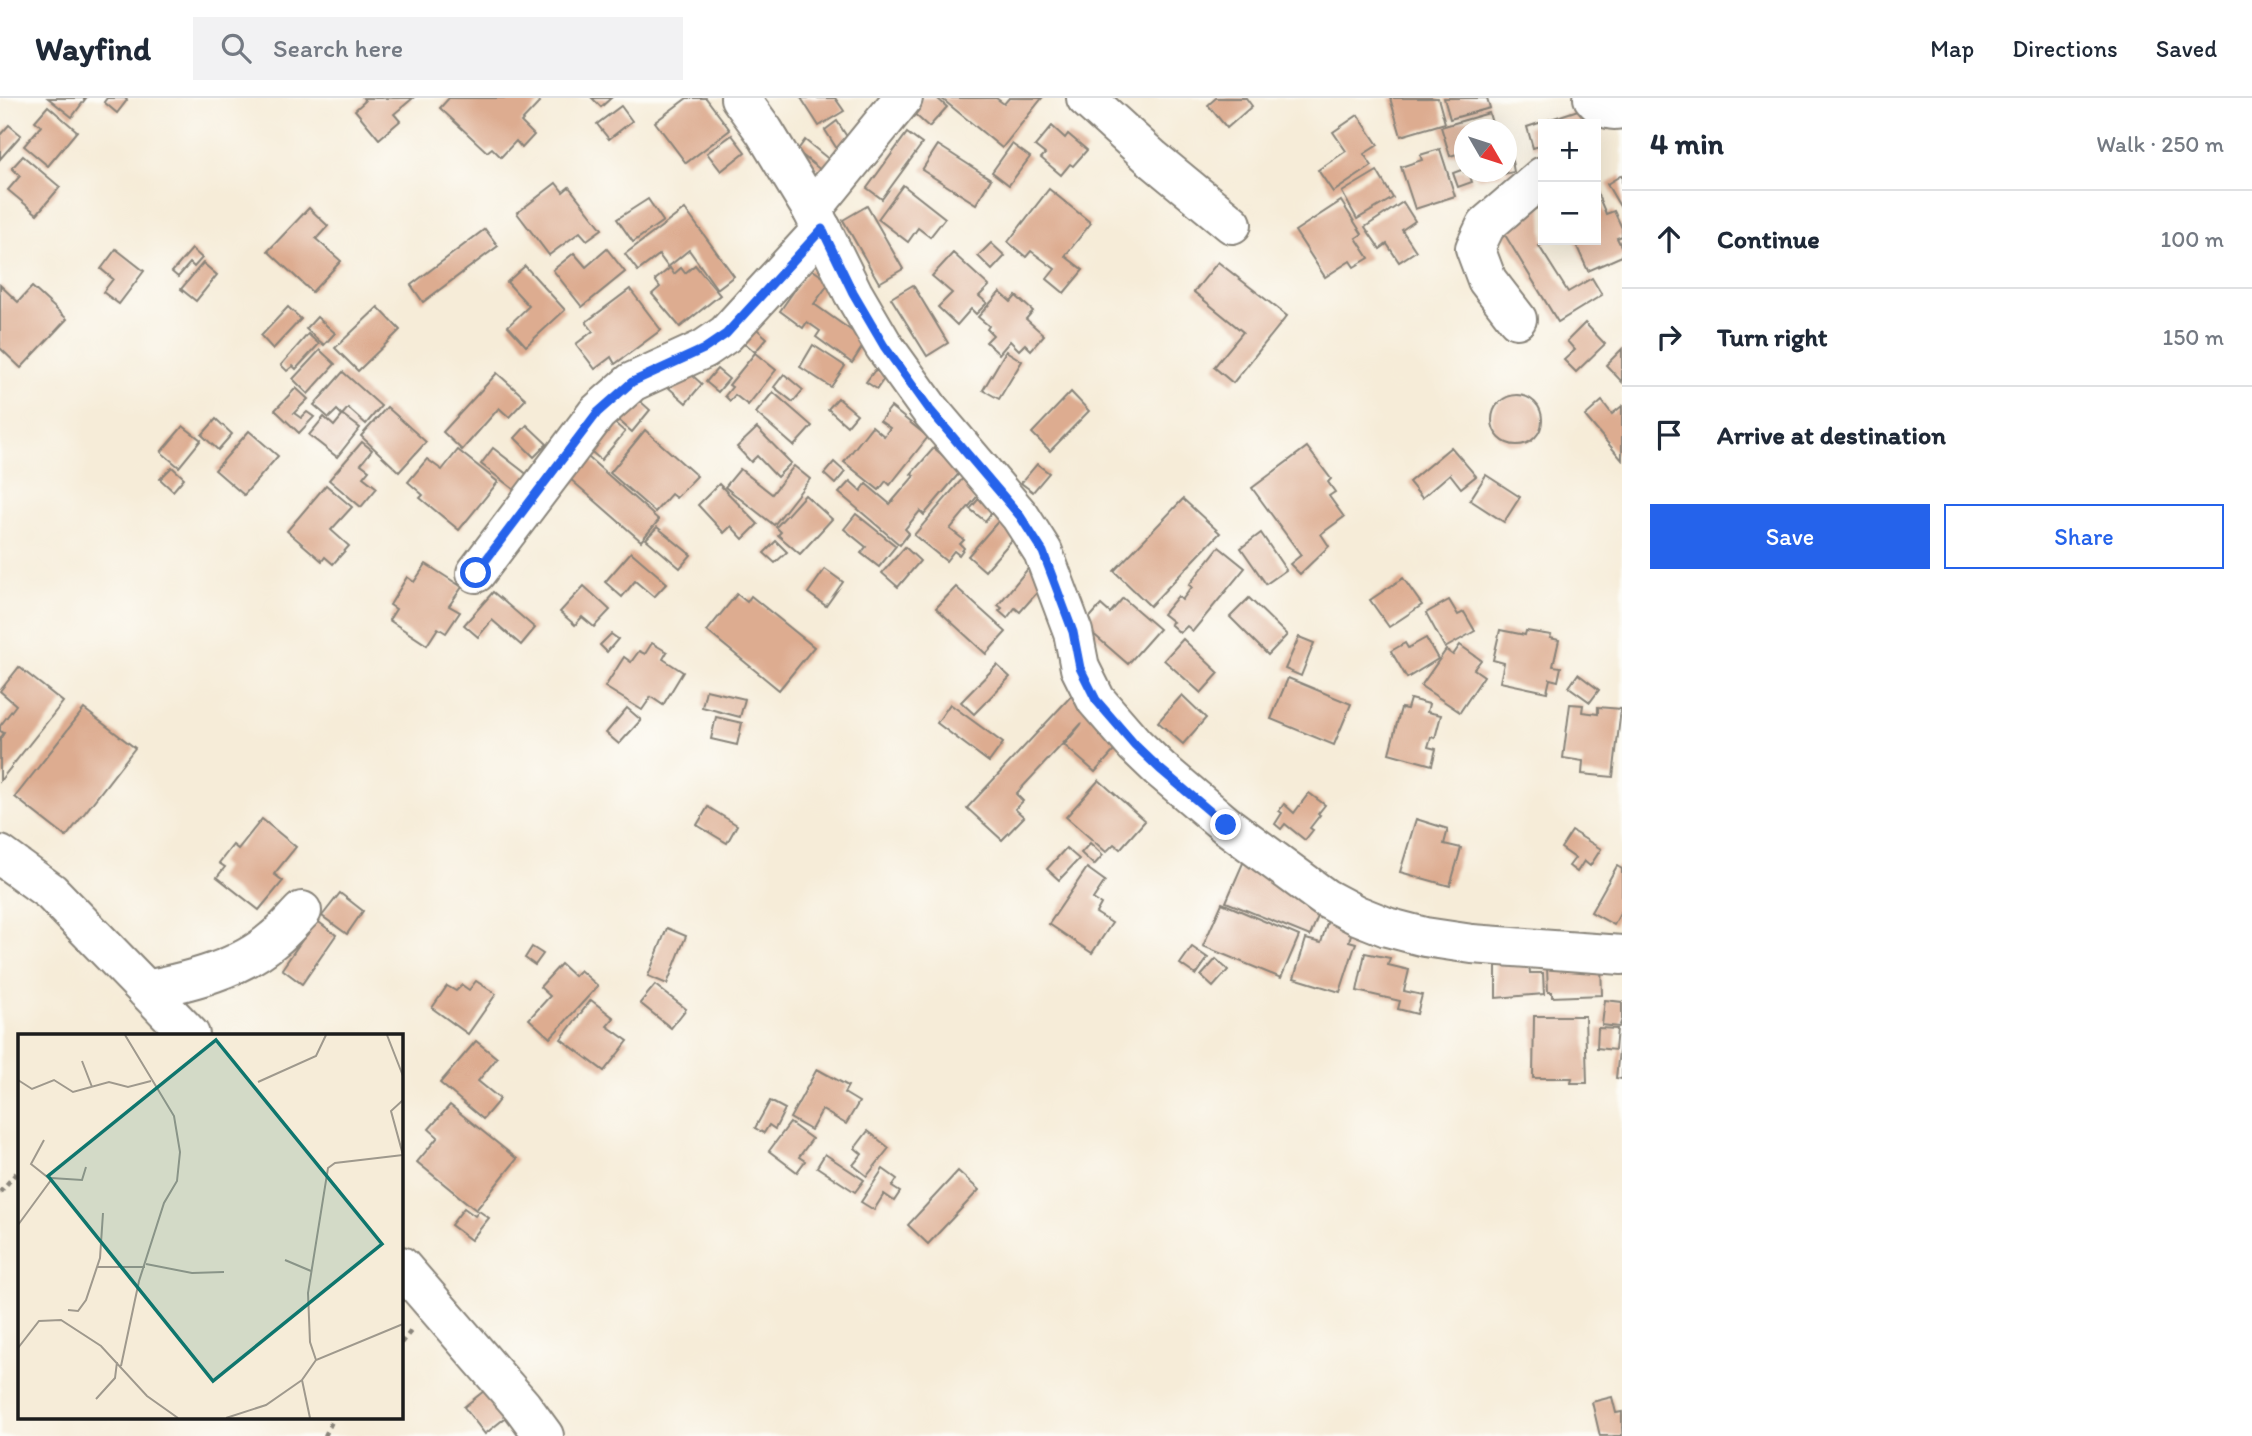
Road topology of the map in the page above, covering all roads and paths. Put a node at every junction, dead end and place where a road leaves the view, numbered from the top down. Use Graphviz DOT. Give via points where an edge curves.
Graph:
graph roads {
  1 [pos="740,98"];
  2 [pos="902,98"];
  3 [pos="1086,98"];
  4 [pos="1538,180"];
  5 [pos="817,219"];
  6 [pos="1231,224"];
  7 [pos="1517,319"];
  8 [pos="476,573"];
  9 [pos="0,855"];
  10 [pos="302,911"];
  11 [pos="1622,955"];
  12 [pos="146,990"];
  13 [pos="189,1034"];
  14 [pos="18,1171"];
  15 [pos="0,1192"];
  16 [pos="402,1267"];
  17 [pos="334,1418"];
  18 [pos="325,1436"];
  19 [pos="544,1436"];
  1 -- 5 [label="street"];
  2 -- 5 [label="street"];
  3 -- 6 [label="street"];
  4 -- 7 [label="street" via="1486,225 1475,248 1487,280"];
  5 -- 8 [label="street" via="726,334 632,382 597,413"];
  5 -- 11 [label="street" via="884,346 930,410 1020,516 1043,552 1073,632 1080,668 1096,700 1160,769 1325,898 1367,919 1425,937 1472,944"];
  9 -- 12 [label="street" via="51,892"];
  10 -- 12 [label="street" via="273,940 242,960 189,981"];
  12 -- 13 [label="street"];
  14 -- 15 [label="path"];
  16 -- 19 [label="street"];
  17 -- 18 [label="path"];
}
